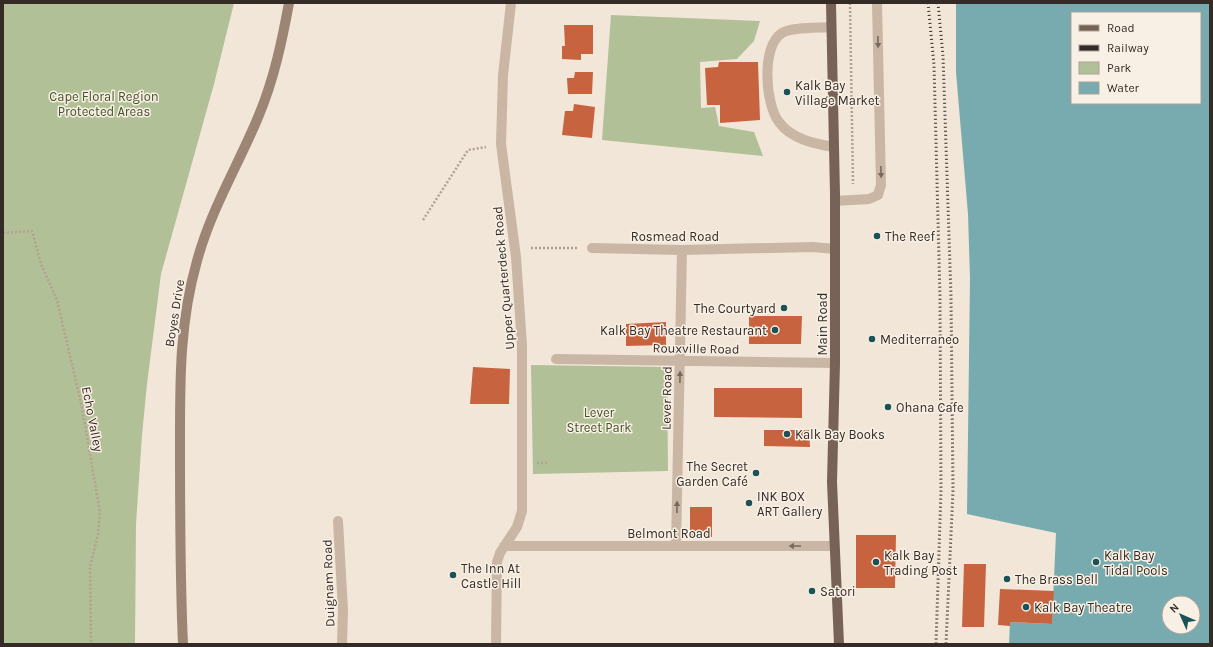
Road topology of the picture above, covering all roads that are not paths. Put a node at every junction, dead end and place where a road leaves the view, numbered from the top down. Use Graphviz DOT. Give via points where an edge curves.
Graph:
graph roads {
  1 [pos="289,3"];
  2 [pos="511,3"];
  3 [pos="831,3"];
  4 [pos="877,3"];
  5 [pos="831,27"];
  6 [pos="834,147"];
  7 [pos="835,201"];
  8 [pos="592,248"];
  9 [pos="835,249"];
  10 [pos="682,250"];
  11 [pos="556,359"];
  12 [pos="680,360"];
  13 [pos="835,363"];
  14 [pos="338,521"];
  15 [pos="504,546"];
  16 [pos="676,546"];
  17 [pos="834,546"];
  18 [pos="183,644"];
  19 [pos="342,644"];
  20 [pos="496,644"];
  21 [pos="839,644"];
  1 -- 18 [label="main road, Boyes Drive" via="272,81 253,130 207,230 186,311 180,369"];
  2 -- 15 [label="street, Upper Quarterdeck Road" via="503,75 501,144 515,248 523,358 522,511 517,527"];
  3 -- 5 [label="main road, Main Road"];
  4 -- 7 [label="street, one-way" via="881,185 878,195 869,199"];
  5 -- 6 [label="main road, Main Road"];
  5 -- 6 [label="street" via="793,30 783,33 774,42 768,61 768,91 773,112 779,123 793,134 812,143"];
  6 -- 7 [label="main road, Main Road"];
  7 -- 9 [label="main road, Main Road"];
  8 -- 10 [label="street, Rosmead Road"];
  9 -- 10 [label="street, Rosmead Road" via="812,247"];
  9 -- 13 [label="main road, Main Road"];
  10 -- 12 [label="street, Lever Road"];
  11 -- 12 [label="street, Rouxville Road"];
  12 -- 13 [label="street, Rouxville Road"];
  16 -- 12 [label="street, Lever Road, one-way"];
  13 -- 17 [label="main road, Main Road" via="832,482"];
  14 -- 19 [label="street, Duignam Road" via="343,610"];
  15 -- 16 [label="street, Belmont Road"];
  15 -- 20 [label="street, Upper Quarterdeck Road" via="497,562"];
  17 -- 16 [label="street, Belmont Road, one-way"];
  17 -- 21 [label="main road, Main Road"];
}
